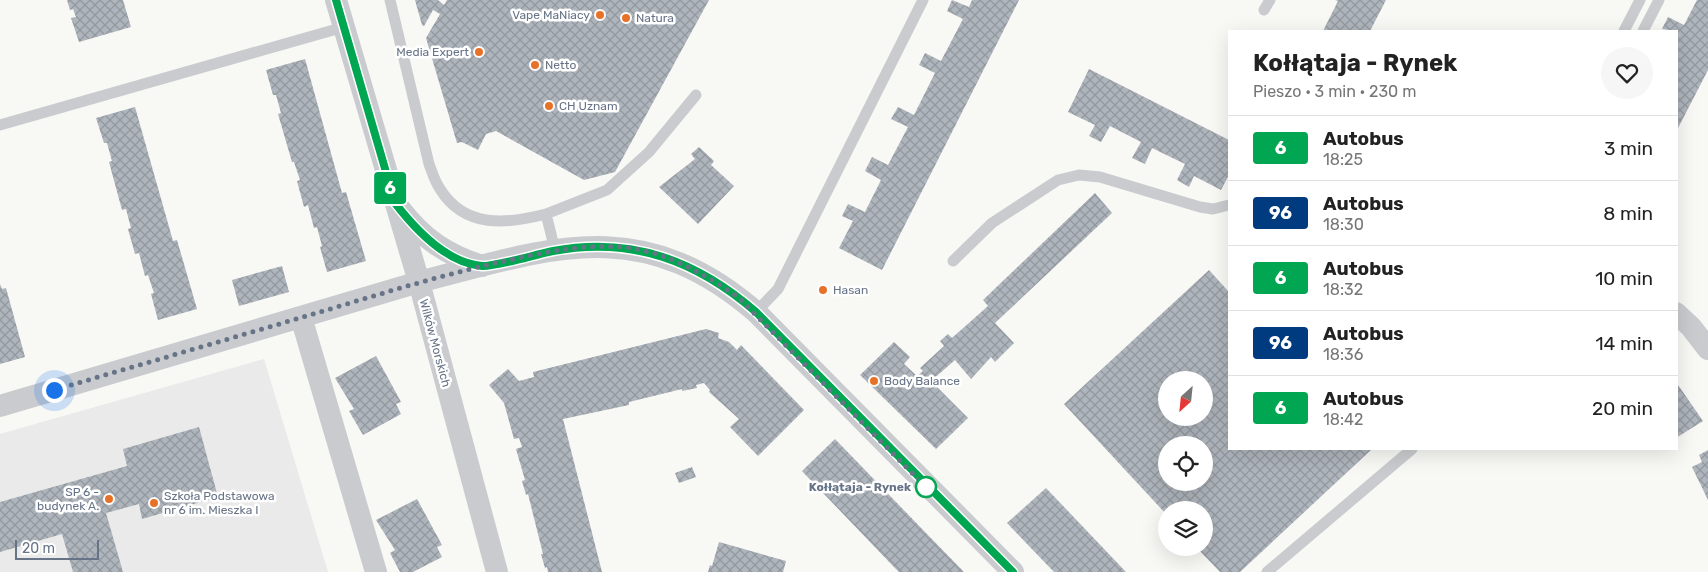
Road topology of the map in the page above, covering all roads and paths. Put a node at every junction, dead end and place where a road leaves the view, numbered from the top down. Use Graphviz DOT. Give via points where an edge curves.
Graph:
graph roads {
  1 [pos="336,0"];
  2 [pos="390,0"];
  3 [pos="923,0"];
  4 [pos="1640,0"];
  5 [pos="1659,0"];
  6 [pos="344,26"];
  7 [pos="1625,30"];
  8 [pos="1644,30"];
  9 [pos="696,95"];
  10 [pos="0,125"];
  11 [pos="395,203"];
  12 [pos="1228,205"];
  13 [pos="546,214"];
  14 [pos="555,250"];
  15 [pos="953,262"];
  16 [pos="482,266"];
  17 [pos="419,282"];
  18 [pos="756,312"];
  19 [pos="301,317"];
  20 [pos="1681,320"];
  21 [pos="1708,349"];
  22 [pos="0,406"];
  23 [pos="1411,450"];
  24 [pos="376,572"];
  25 [pos="497,572"];
  26 [pos="1013,572"];
  27 [pos="1267,572"];
  1 -- 6 [label="street, Wilków Morskich"];
  2 -- 13 [label="lane" via="429,164 440,189 454,205 469,215 488,221 514,222"];
  3 -- 18 [label="lane" via="778,289"];
  4 -- 7 [label="lane"];
  5 -- 8 [label="lane"];
  6 -- 10 [label="lane"];
  6 -- 11 [label="street, Wilków Morskich"];
  9 -- 13 [label="lane" via="649,152 606,190"];
  11 -- 16 [label="street" via="415,229 436,246"];
  11 -- 17 [label="street, Wilków Morskich"];
  12 -- 15 [label="lane" via="1213,209 1200,207 1100,177 1079,175 1058,180 992,223"];
  13 -- 14 [label="lane"];
  14 -- 16 [label="street"];
  14 -- 18 [label="street" via="596,246 645,251 677,261 716,282"];
  16 -- 17 [label="street"];
  17 -- 19 [label="street"];
  17 -- 25 [label="street, Wilków Morskich"];
  18 -- 26 [label="street"];
  19 -- 22 [label="street"];
  19 -- 24 [label="street"];
  20 -- 21 [label="street"];
  23 -- 27 [label="lane"];
}
